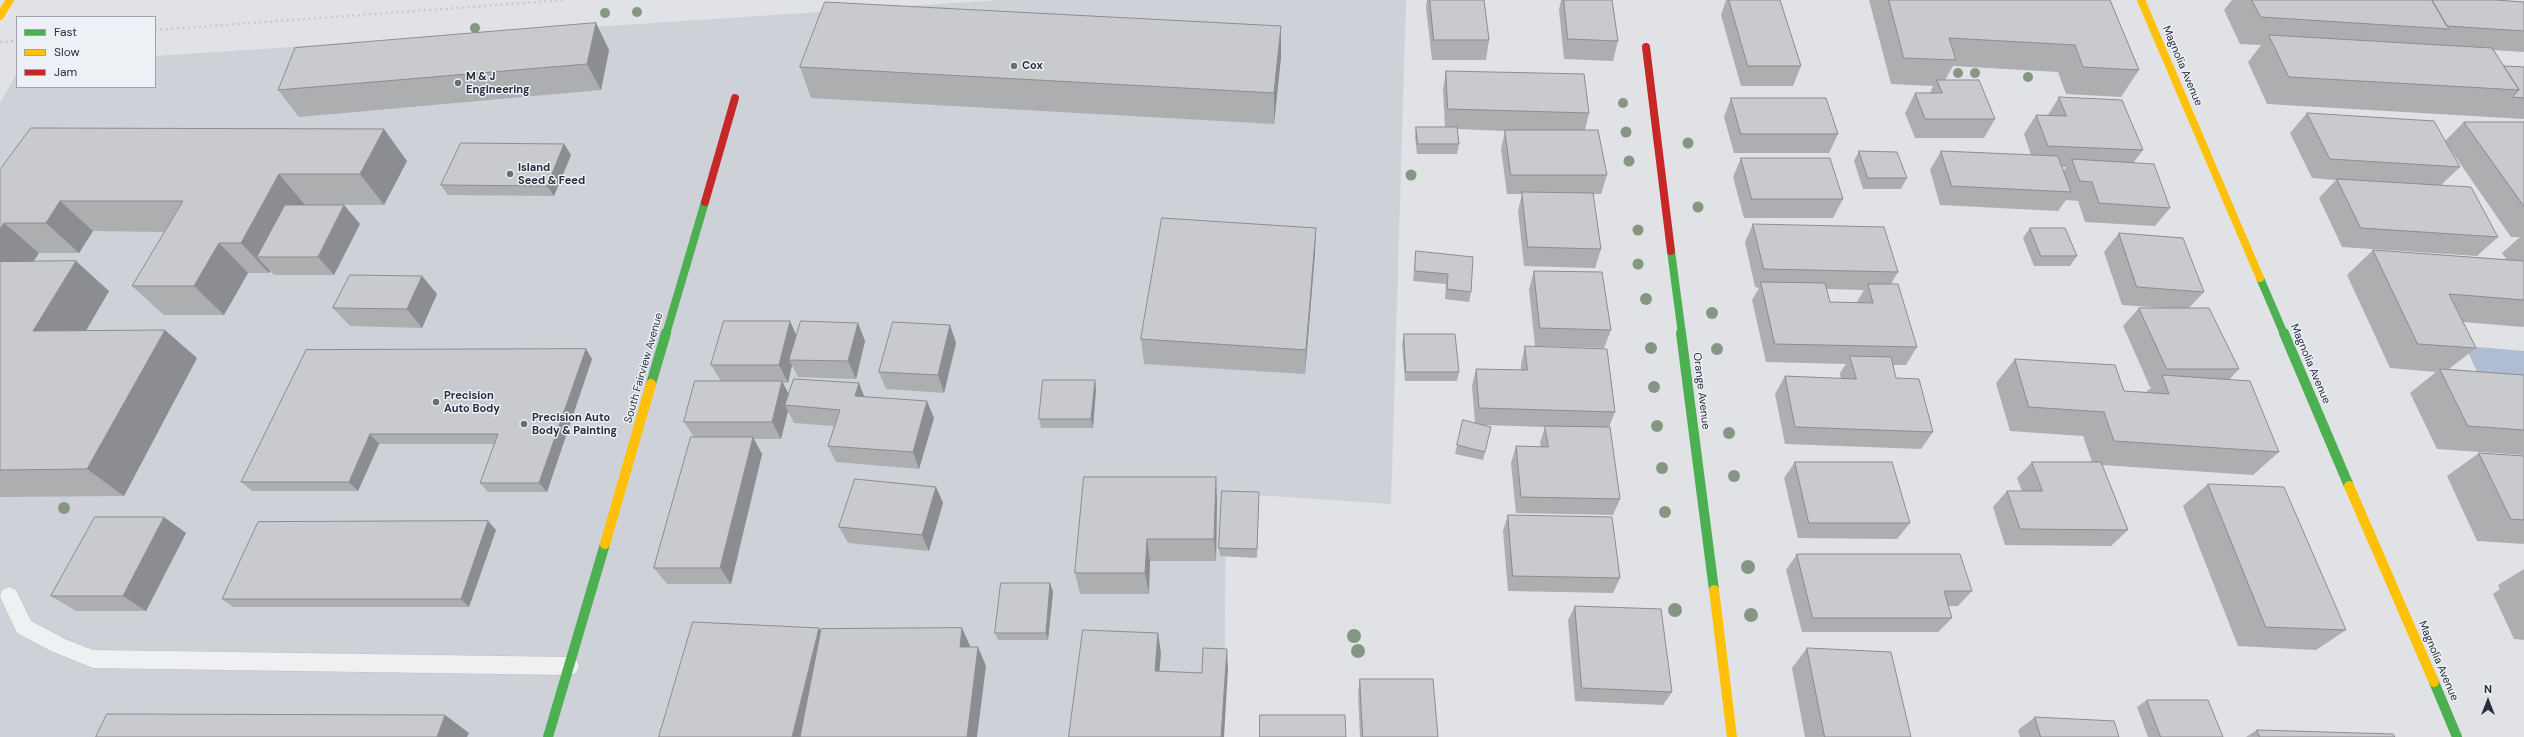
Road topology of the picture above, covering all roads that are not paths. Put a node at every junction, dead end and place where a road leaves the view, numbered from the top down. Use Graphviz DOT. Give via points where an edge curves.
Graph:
graph roads {
  1 [pos="10,0"];
  2 [pos="2141,0"];
  3 [pos="0,16"];
  4 [pos="1646,47"];
  5 [pos="734,98"];
  6 [pos="9,596"];
  7 [pos="569,666"];
  8 [pos="548,737"];
  9 [pos="1732,737"];
  10 [pos="2457,737"];
  1 -- 3 [label="street"];
  2 -- 10 [label="street, Magnolia Avenue"];
  4 -- 9 [label="street, Orange Avenue"];
  5 -- 7 [label="street, South Fairview Avenue"];
  6 -- 7 [label="lane" via="24,627 58,645 93,659"];
  7 -- 8 [label="street, South Fairview Avenue"];
}
